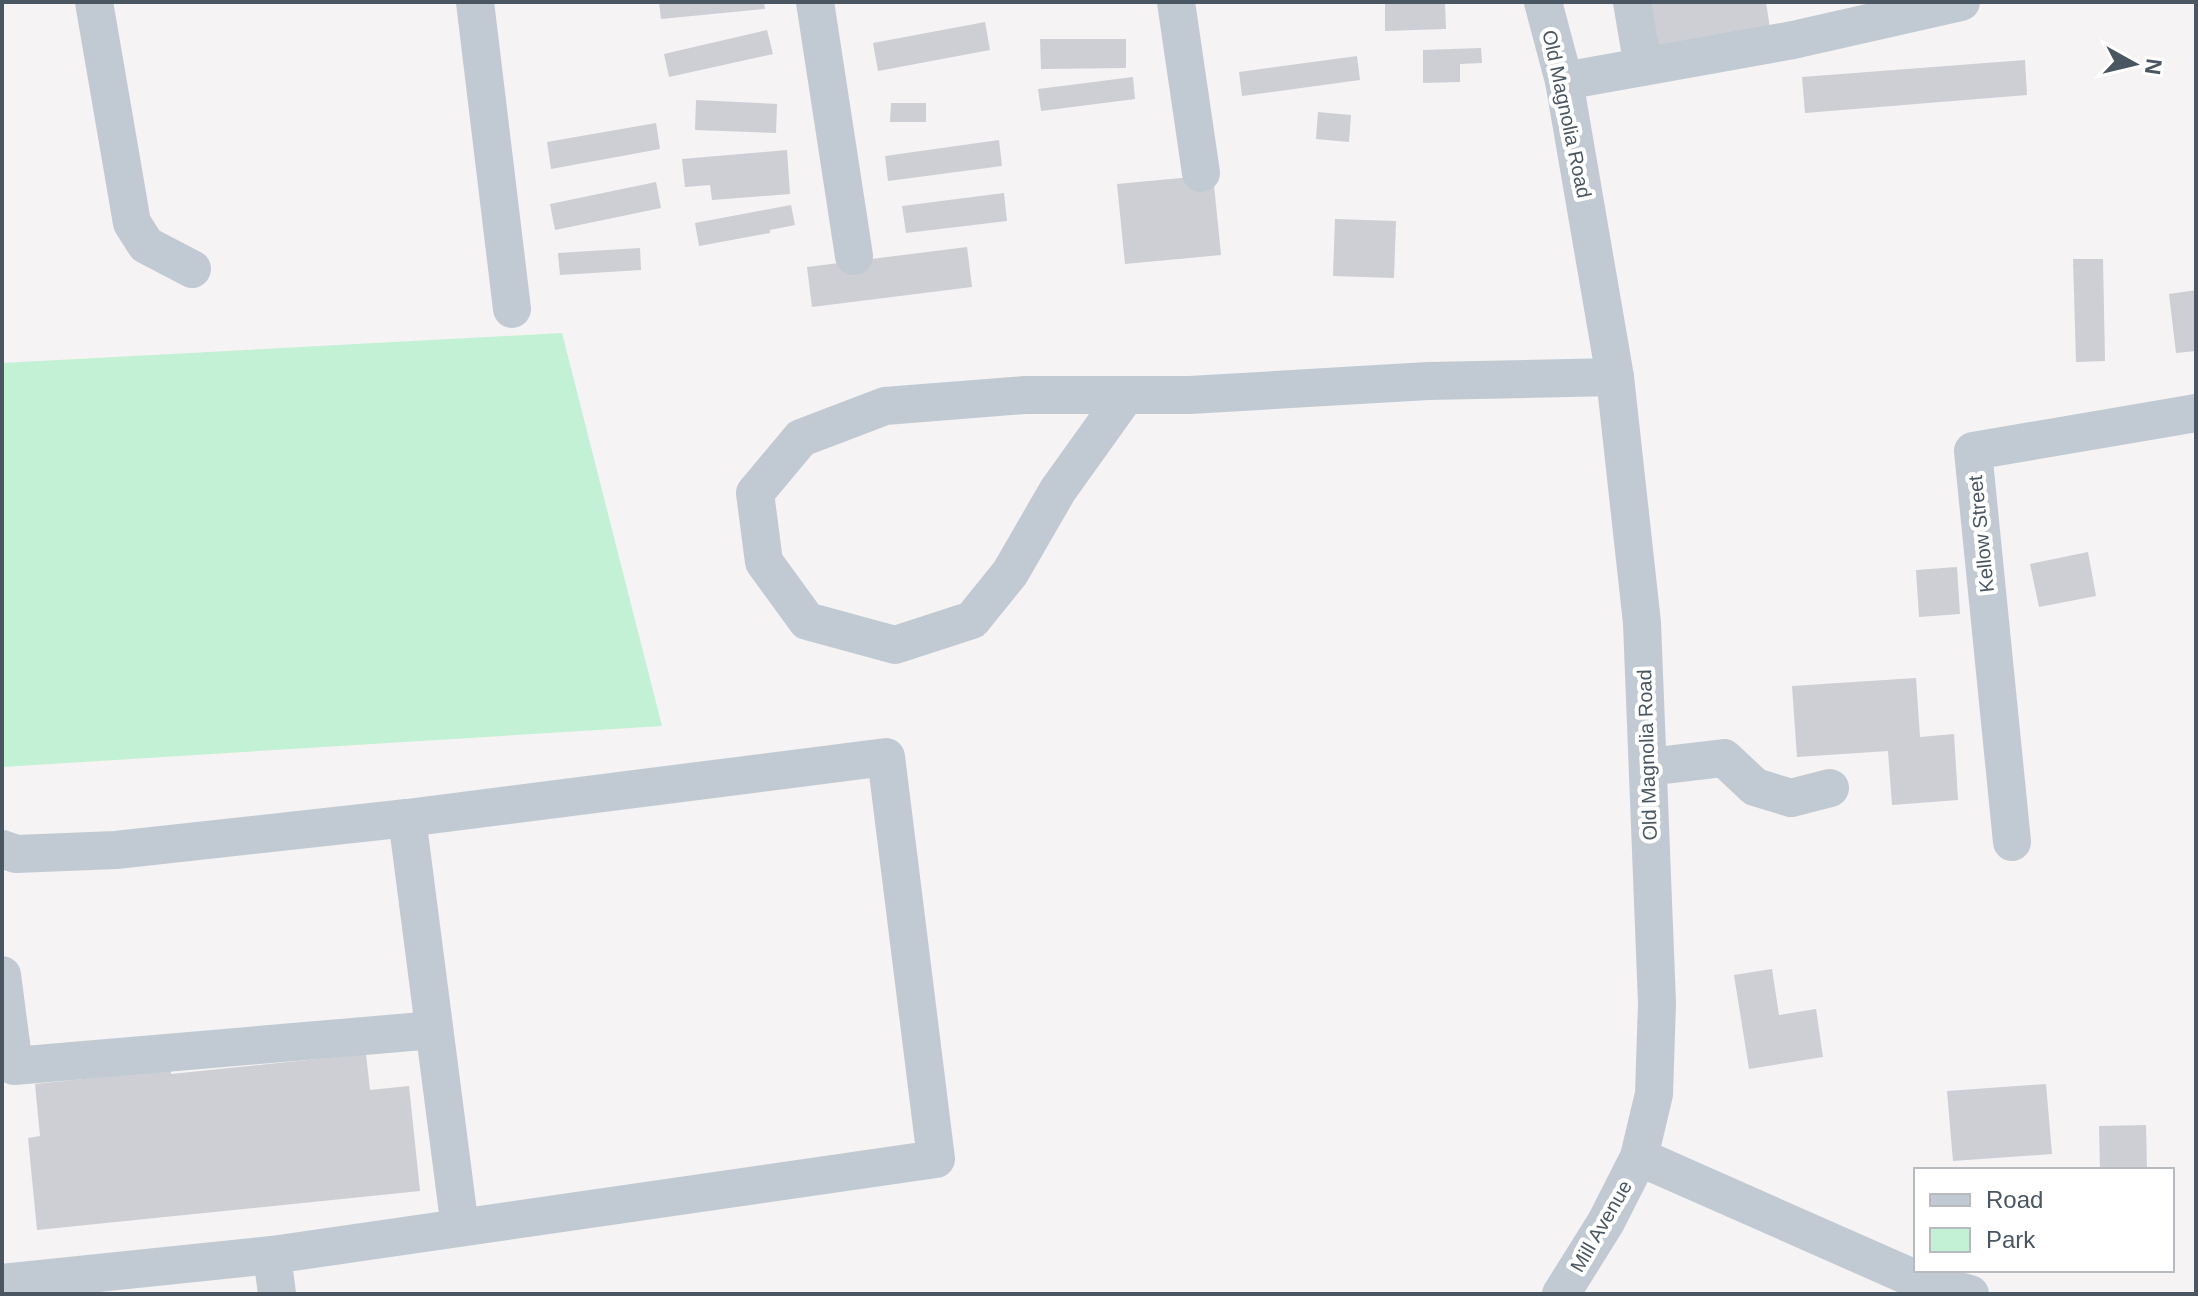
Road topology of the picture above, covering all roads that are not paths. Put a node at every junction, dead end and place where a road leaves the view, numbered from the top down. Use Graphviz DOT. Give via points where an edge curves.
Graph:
graph roads {
  1 [pos="94,2"];
  2 [pos="475,2"];
  3 [pos="815,2"];
  4 [pos="1176,2"];
  5 [pos="1543,2"];
  6 [pos="1632,2"];
  7 [pos="1961,2"];
  8 [pos="1643,67"];
  9 [pos="1564,81"];
  10 [pos="1201,173"];
  11 [pos="854,256"];
  12 [pos="192,269"];
  13 [pos="512,309"];
  14 [pos="1615,377"];
  15 [pos="1126,395"];
  16 [pos="2196,413"];
  17 [pos="1648,767"];
  18 [pos="1830,788"];
  19 [pos="407,818"];
  20 [pos="2012,842"];
  21 [pos="2,849"];
  22 [pos="2,975"];
  23 [pos="434,1030"];
  24 [pos="1639,1157"];
  25 [pos="460,1228"];
  26 [pos="272,1255"];
  27 [pos="2,1283"];
  28 [pos="277,1294"];
  29 [pos="1561,1294"];
  30 [pos="1970,1294"];
  1 -- 12 [label="street" via="132,223 146,245"];
  2 -- 13 [label="street"];
  3 -- 11 [label="street"];
  4 -- 10 [label="street"];
  5 -- 9 [label="street, Old Magnolia Road"];
  6 -- 8 [label="street"];
  7 -- 8 [label="street"];
  8 -- 9 [label="street"];
  9 -- 14 [label="street, Old Magnolia Road"];
  14 -- 15 [label="street"];
  14 -- 17 [label="street, Old Magnolia Road" via="1642,623"];
  15 -- 15 [label="street" via="1025,395 885,406 801,438 755,493 764,562 807,621 895,645 972,620 1010,573 1058,490"];
  16 -- 20 [label="street, Kellow Street" via="1973,451"];
  17 -- 18 [label="street" via="1724,758 1755,787 1791,798"];
  17 -- 24 [label="street, Old Magnolia Road" via="1657,1003 1654,1094"];
  19 -- 21 [label="street" via="116,850 16,854"];
  19 -- 23 [label="street"];
  19 -- 25 [label="street" via="886,757 936,1159"];
  22 -- 23 [label="street" via="14,1066"];
  23 -- 25 [label="street"];
  24 -- 29 [label="street, Mill Avenue"];
  24 -- 30 [label="street" via="1915,1279"];
  25 -- 26 [label="street"];
  26 -- 27 [label="street"];
  26 -- 28 [label="street"];
}
